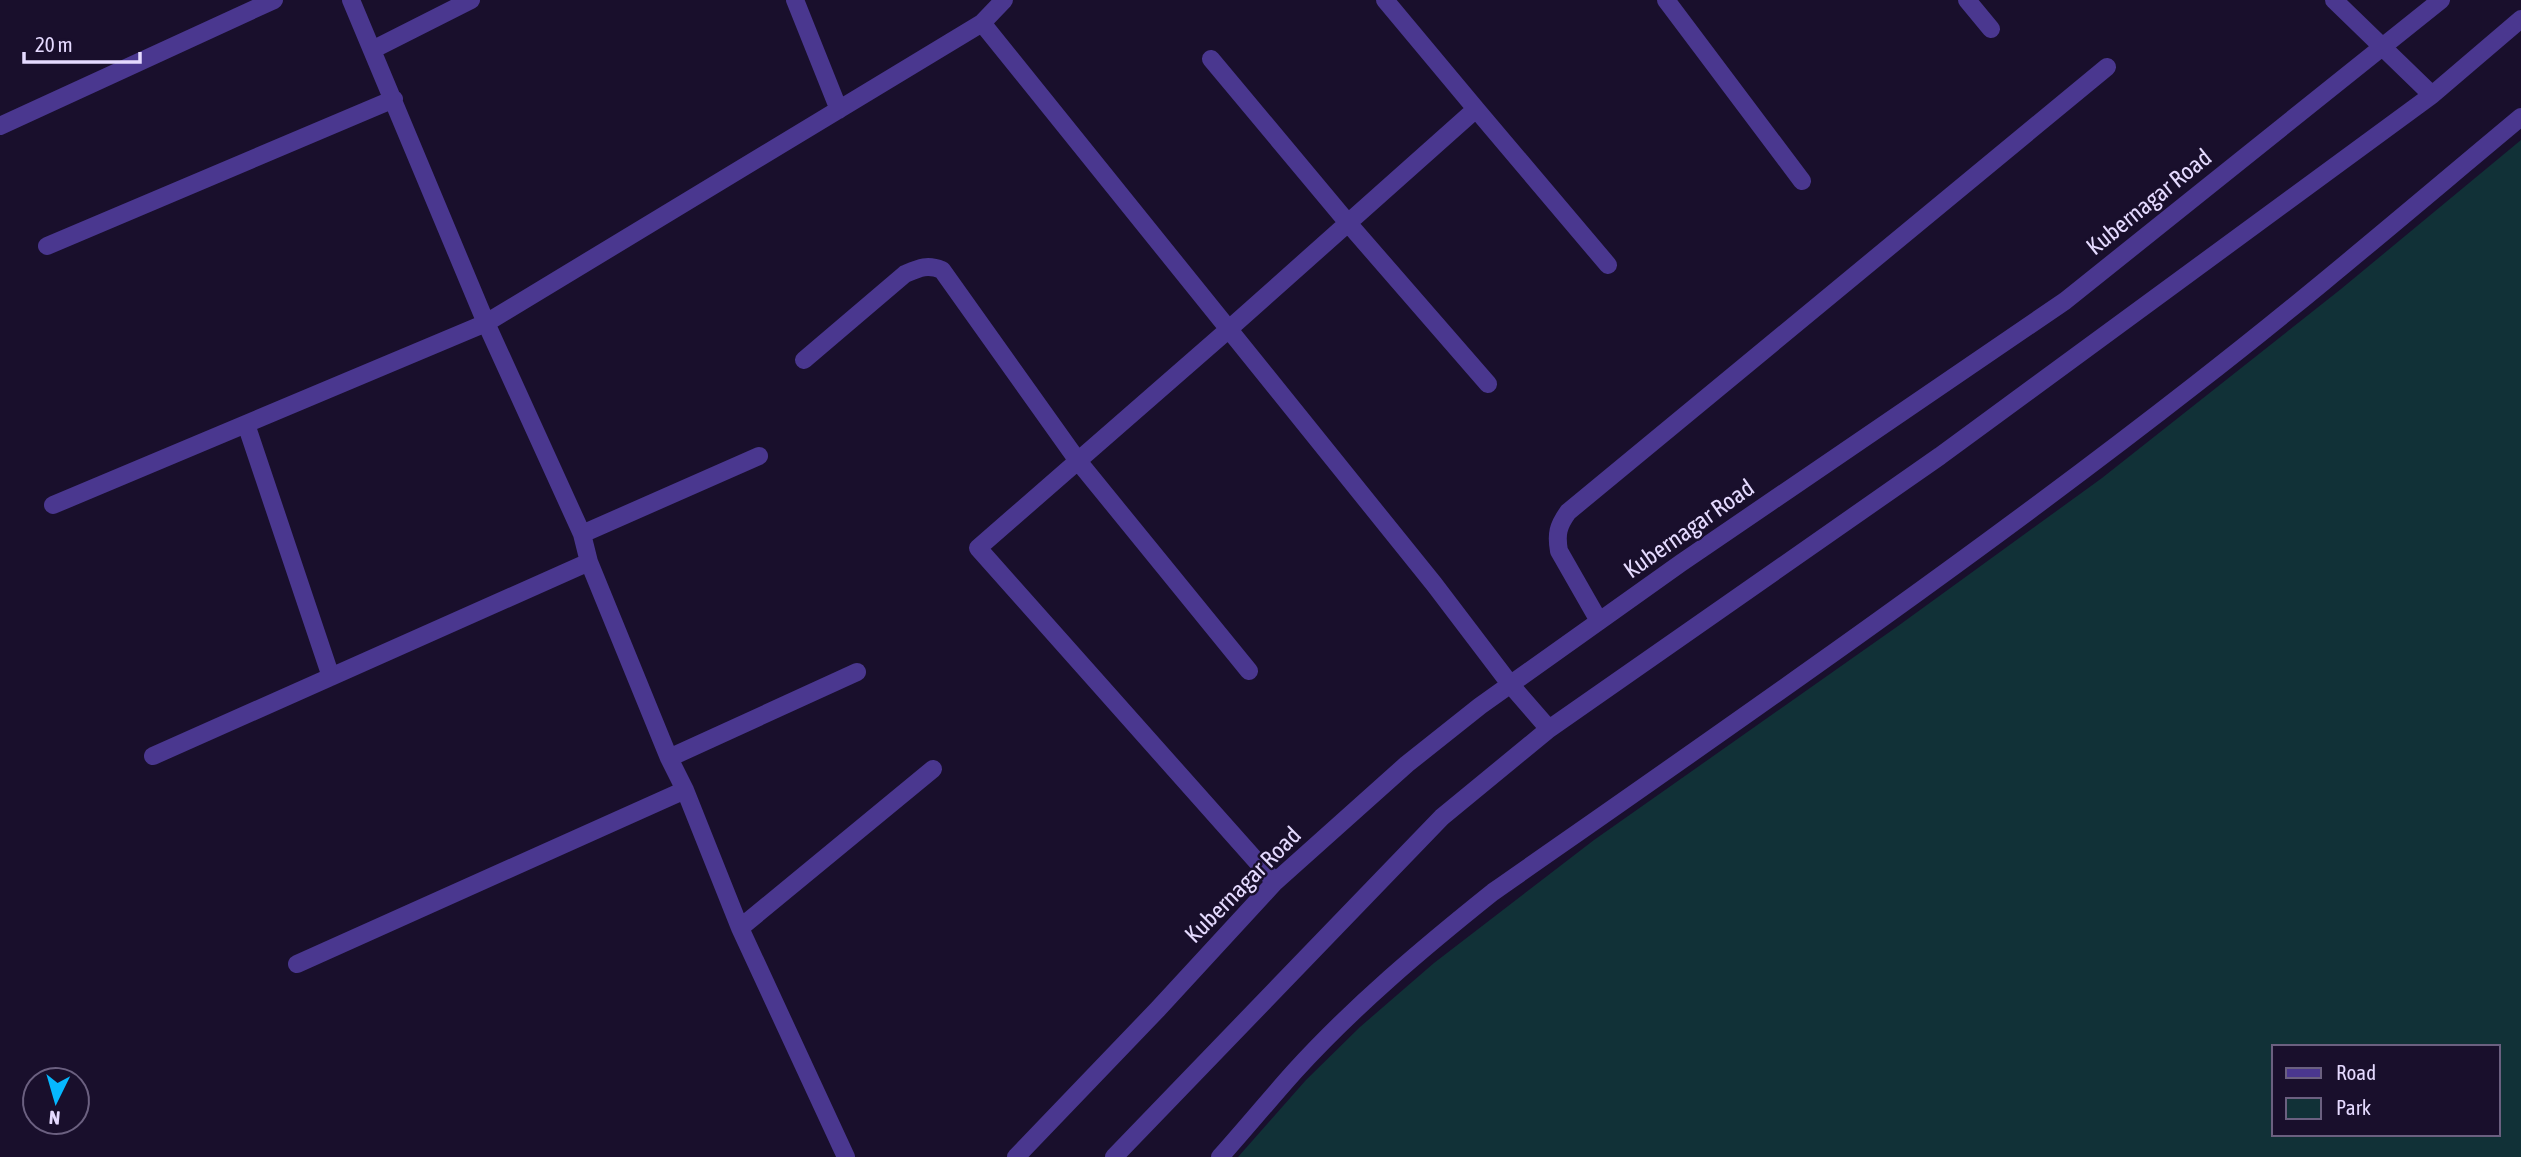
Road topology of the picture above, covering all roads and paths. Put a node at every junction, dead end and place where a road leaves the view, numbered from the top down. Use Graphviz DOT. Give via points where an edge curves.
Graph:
graph roads {
  1 [pos="274,0"];
  2 [pos="351,0"];
  3 [pos="471,0"];
  4 [pos="796,0"];
  5 [pos="1004,0"];
  6 [pos="1385,0"];
  7 [pos="1666,0"];
  8 [pos="1966,0"];
  9 [pos="2334,0"];
  10 [pos="2441,0"];
  11 [pos="2521,19"];
  12 [pos="982,23"];
  13 [pos="1991,29"];
  14 [pos="2381,47"];
  15 [pos="372,50"];
  16 [pos="1211,59"];
  17 [pos="2106,67"];
  18 [pos="2432,95"];
  19 [pos="394,99"];
  20 [pos="1476,109"];
  21 [pos="839,110"];
  22 [pos="2521,117"];
  23 [pos="0,126"];
  24 [pos="1802,181"];
  25 [pos="1348,223"];
  26 [pos="47,246"];
  27 [pos="1608,265"];
  28 [pos="486,323"];
  29 [pos="1229,329"];
  30 [pos="804,360"];
  31 [pos="1488,384"];
  32 [pos="246,424"];
  33 [pos="759,456"];
  34 [pos="1078,461"];
  35 [pos="54,505"];
  36 [pos="582,534"];
  37 [pos="589,562"];
  38 [pos="1599,621"];
  39 [pos="1249,671"];
  40 [pos="857,673"];
  41 [pos="331,677"];
  42 [pos="1510,684"];
  43 [pos="1549,729"];
  44 [pos="153,756"];
  45 [pos="668,758"];
  46 [pos="933,769"];
  47 [pos="685,790"];
  48 [pos="1275,883"];
  49 [pos="740,928"];
  50 [pos="297,964"];
  51 [pos="846,1157"];
  52 [pos="1016,1157"];
  53 [pos="1114,1157"];
  54 [pos="1220,1157"];
  1 -- 23 [label="street"];
  2 -- 15 [label="street"];
  3 -- 15 [label="street"];
  4 -- 21 [label="street"];
  5 -- 12 [label="street"];
  6 -- 20 [label="street"];
  7 -- 24 [label="street"];
  8 -- 13 [label="street"];
  9 -- 14 [label="street"];
  10 -- 14 [label="street, Kubernagar Road"];
  11 -- 18 [label="street"];
  12 -- 21 [label="street"];
  12 -- 29 [label="street"];
  14 -- 18 [label="street"];
  14 -- 38 [label="street, Kubernagar Road" via="2065,301"];
  15 -- 19 [label="street"];
  16 -- 25 [label="street"];
  17 -- 38 [label="street" via="1568,512 1558,525 1559,551"];
  18 -- 43 [label="street" via="1940,456"];
  19 -- 26 [label="street"];
  19 -- 28 [label="street"];
  20 -- 25 [label="street"];
  20 -- 27 [label="street"];
  21 -- 28 [label="street"];
  22 -- 54 [label="street" via="2184,393 1861,632 1493,892 1370,996 1295,1071"];
  25 -- 29 [label="street"];
  25 -- 31 [label="street"];
  28 -- 32 [label="street"];
  28 -- 36 [label="street"];
  29 -- 34 [label="street"];
  29 -- 42 [label="street"];
  30 -- 34 [label="street" via="905,274 932,266 942,270 955,286"];
  32 -- 35 [label="street"];
  32 -- 41 [label="street"];
  33 -- 36 [label="street"];
  34 -- 39 [label="street"];
  34 -- 48 [label="street" via="978,548"];
  36 -- 37 [label="street"];
  37 -- 41 [label="street"];
  37 -- 45 [label="street"];
  38 -- 42 [label="street, Kubernagar Road"];
  40 -- 45 [label="street"];
  41 -- 44 [label="street"];
  42 -- 43 [label="street"];
  42 -- 48 [label="street, Kubernagar Road" via="1406,764"];
  43 -- 53 [label="street" via="1442,817"];
  45 -- 47 [label="street"];
  46 -- 49 [label="street"];
  47 -- 49 [label="street"];
  47 -- 50 [label="street"];
  48 -- 52 [label="street, Kubernagar Road"];
  49 -- 51 [label="street"];
}
